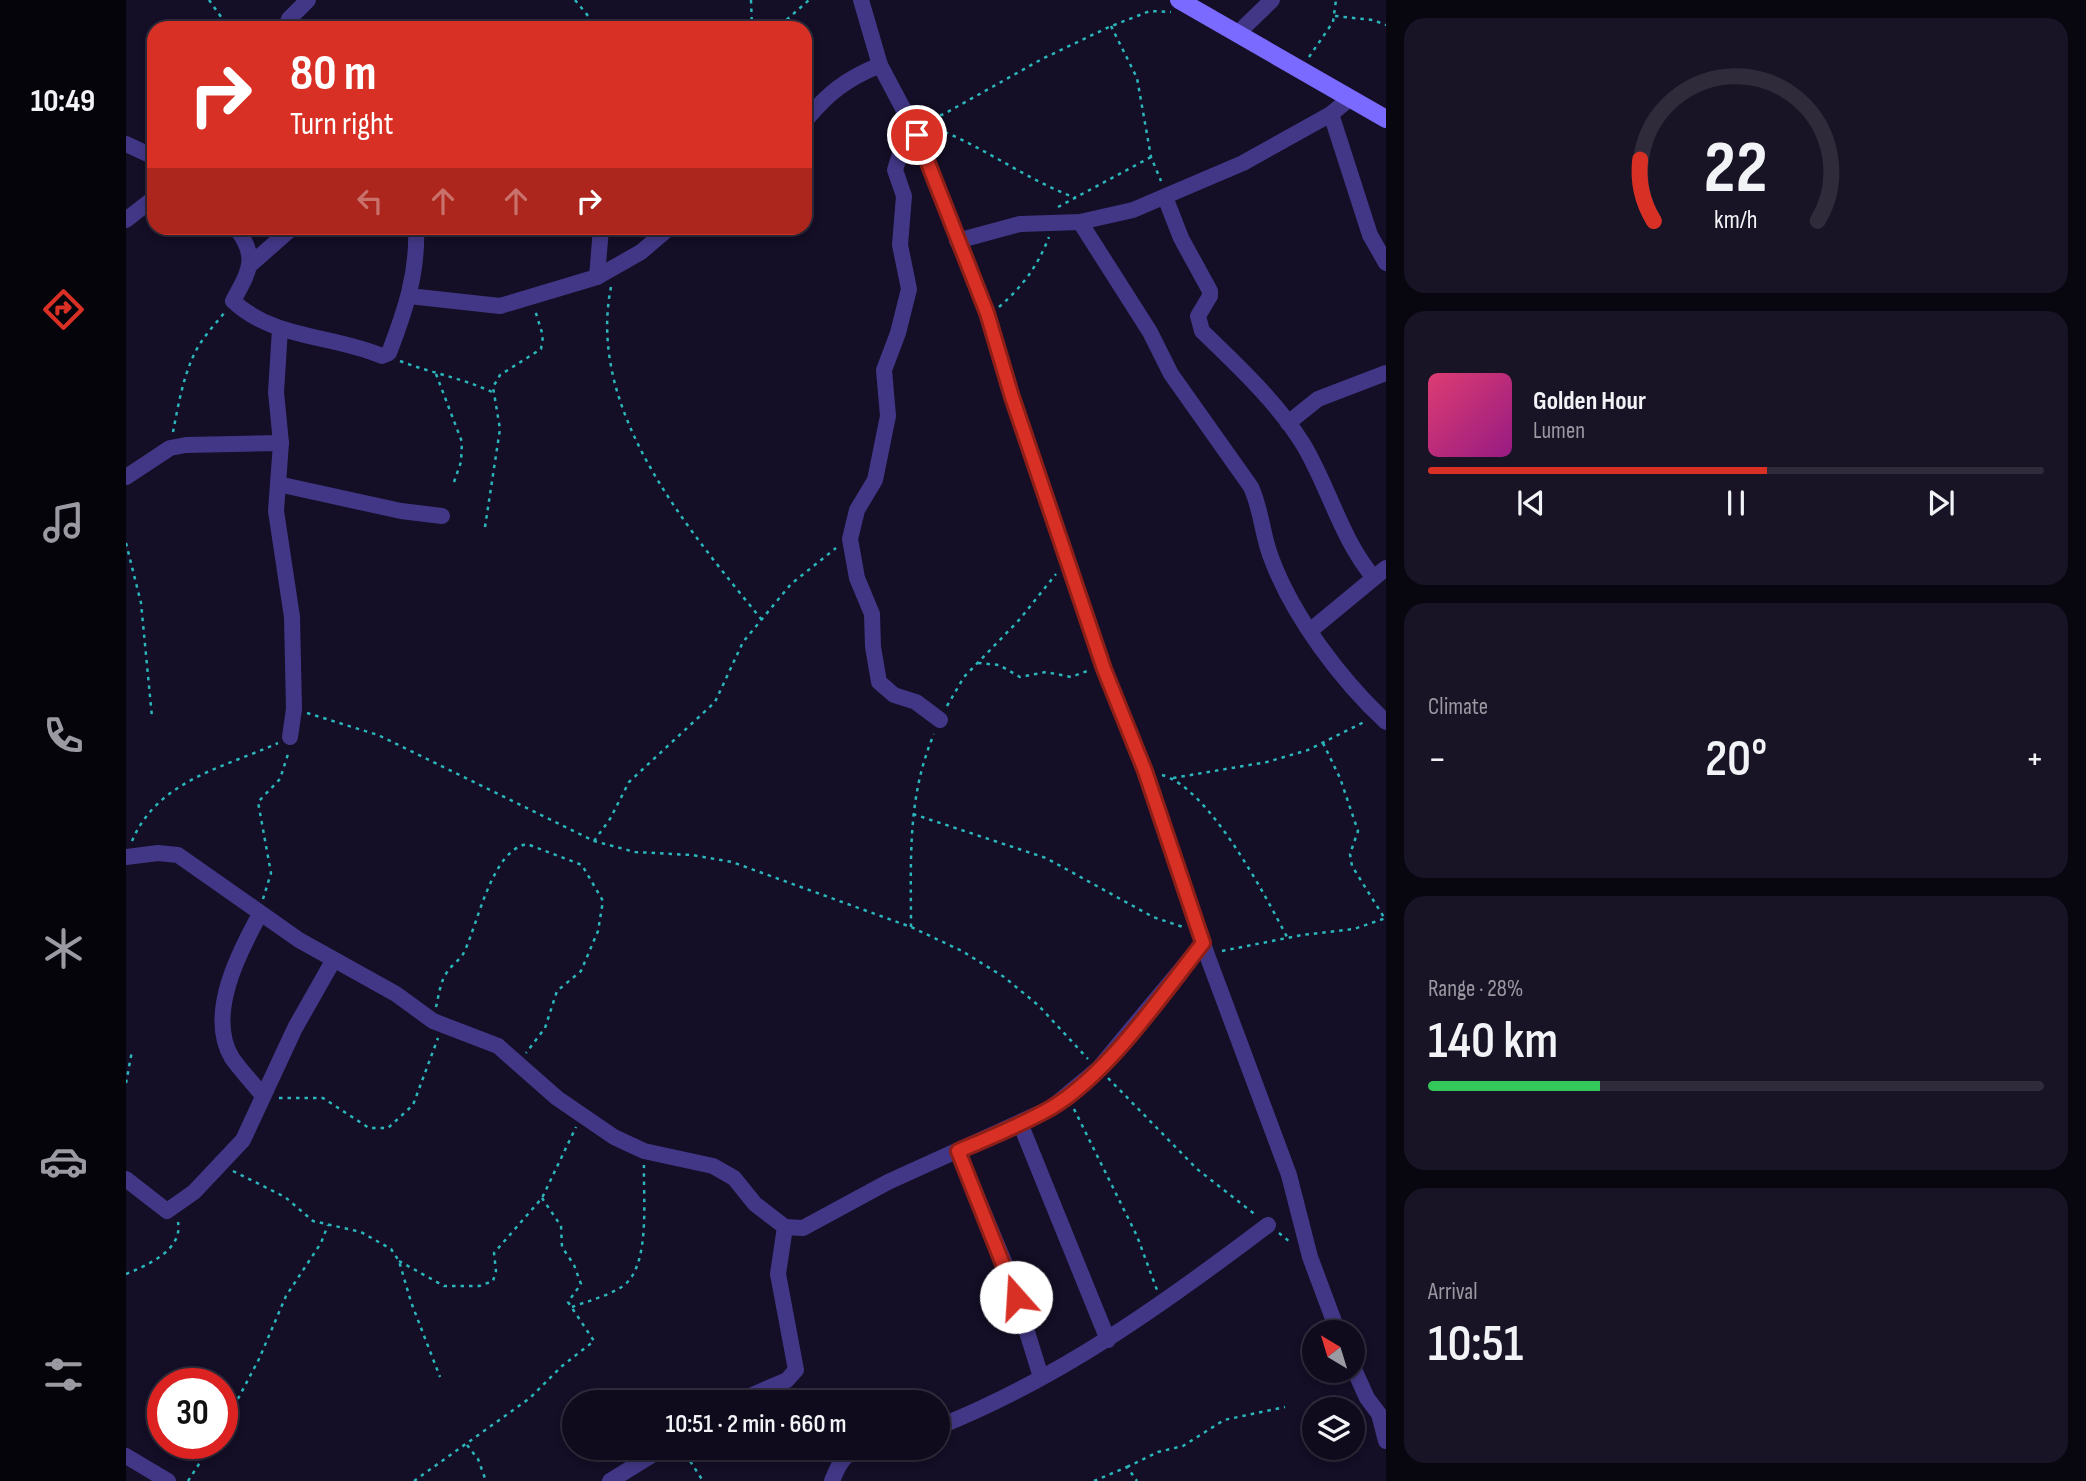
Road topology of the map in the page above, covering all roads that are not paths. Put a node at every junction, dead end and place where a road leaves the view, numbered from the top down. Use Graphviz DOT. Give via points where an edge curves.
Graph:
graph roads {
  1 [pos="308,0"];
  2 [pos="861,0"];
  3 [pos="1272,0"];
  4 [pos="1181,2"];
  5 [pos="288,21"];
  6 [pos="1237,34"];
  7 [pos="880,65"];
  8 [pos="1348,100"];
  9 [pos="812,111"];
  10 [pos="1331,114"];
  11 [pos="1386,119"];
  12 [pos="917,135"];
  13 [pos="126,144"];
  14 [pos="147,154"];
  15 [pos="1166,196"];
  16 [pos="147,204"];
  17 [pos="126,220"];
  18 [pos="1080,222"];
  19 [pos="241,235"];
  20 [pos="284,235"];
  21 [pos="416,235"];
  22 [pos="600,235"];
  23 [pos="661,235"];
  24 [pos="957,241"];
  25 [pos="249,247"];
  26 [pos="266,251"];
  27 [pos="1386,263"];
  28 [pos="250,265"];
  29 [pos="597,277"];
  30 [pos="409,296"];
  31 [pos="280,329"];
  32 [pos="1386,373"];
  33 [pos="1289,423"];
  34 [pos="281,443"];
  35 [pos="126,477"];
  36 [pos="278,484"];
  37 [pos="442,516"];
  38 [pos="1380,573"];
  39 [pos="1311,630"];
  40 [pos="1382,718"];
  41 [pos="940,720"];
  42 [pos="290,737"];
  43 [pos="128,851"];
  44 [pos="260,914"];
  45 [pos="1203,943"];
  46 [pos="333,961"];
  47 [pos="262,1098"];
  48 [pos="1020,1123"];
  49 [pos="958,1151"];
  50 [pos="126,1179"];
  51 [pos="1268,1225"];
  52 [pos="785,1227"];
  53 [pos="1334,1320"];
  54 [pos="1108,1340"];
  55 [pos="1041,1377"];
  56 [pos="1360,1383"];
  57 [pos="764,1390"];
  58 [pos="950,1422"];
  59 [pos="1386,1441"];
  60 [pos="126,1456"];
  61 [pos="644,1460"];
  62 [pos="842,1460"];
  63 [pos="168,1481"];
  64 [pos="610,1481"];
  65 [pos="832,1481"];
  1 -- 5 [label="street"];
  2 -- 7 [label="street"];
  3 -- 6 [label="street"];
  4 -- 6 [label="street"];
  6 -- 8 [label="street"];
  7 -- 9 [label="street" via="853,76"];
  7 -- 12 [label="street"];
  8 -- 10 [label="street"];
  8 -- 11 [label="street"];
  10 -- 15 [label="street" via="1243,163"];
  10 -- 27 [label="street" via="1370,235"];
  12 -- 24 [label="street"];
  12 -- 41 [label="street" via="895,170 904,196 900,245 909,289 884,370 888,416 875,480 857,510 850,539 857,578 872,614 879,682"];
  13 -- 14 [label="street"];
  15 -- 18 [label="street" via="1111,217"];
  15 -- 33 [label="street" via="1181,238 1209,291 1198,316 1202,331"];
  16 -- 17 [label="street"];
  18 -- 24 [label="street" via="1020,224"];
  18 -- 39 [label="street" via="1150,331 1171,374 1251,487 1272,560"];
  19 -- 25 [label="street"];
  20 -- 26 [label="street"];
  21 -- 30 [label="street"];
  22 -- 29 [label="street"];
  23 -- 29 [label="street"];
  24 -- 45 [label="street" via="987,313 1104,669 1145,771"];
  25 -- 26 [label="street"];
  25 -- 28 [label="street"];
  26 -- 28 [label="street"];
  28 -- 31 [label="street" via="233,301 254,318"];
  29 -- 30 [label="street" via="491,307"];
  30 -- 31 [label="street" via="387,356"];
  31 -- 34 [label="street" via="276,392"];
  32 -- 33 [label="street" via="1318,399"];
  33 -- 38 [label="street" via="1359,557"];
  34 -- 35 [label="street" via="170,448"];
  34 -- 36 [label="street"];
  36 -- 37 [label="street"];
  36 -- 42 [label="street" via="278,533 292,617 294,709"];
  38 -- 39 [label="street"];
  39 -- 40 [label="street" via="1355,693"];
  43 -- 44 [label="street" via="178,855"];
  44 -- 46 [label="street"];
  44 -- 47 [label="street" via="230,974 224,1024 232,1056"];
  45 -- 48 [label="street" via="1098,1069 1067,1096"];
  45 -- 53 [label="street" via="1289,1175 1310,1257"];
  46 -- 47 [label="street"];
  46 -- 52 [label="street" via="396,994 437,1023 482,1037 582,1117 644,1151 713,1166 734,1178 755,1204"];
  47 -- 50 [label="street" via="243,1140 174,1209 161,1208"];
  48 -- 49 [label="street"];
  48 -- 54 [label="street"];
  49 -- 52 [label="street" via="803,1228"];
  49 -- 55 [label="street" via="1007,1271"];
  51 -- 54 [label="street"];
  52 -- 57 [label="street" via="778,1274 796,1370 787,1380"];
  54 -- 55 [label="street"];
  55 -- 58 [label="street"];
  56 -- 59 [label="street" via="1379,1414"];
  60 -- 63 [label="street"];
  61 -- 64 [label="street"];
  62 -- 65 [label="street"];
}
